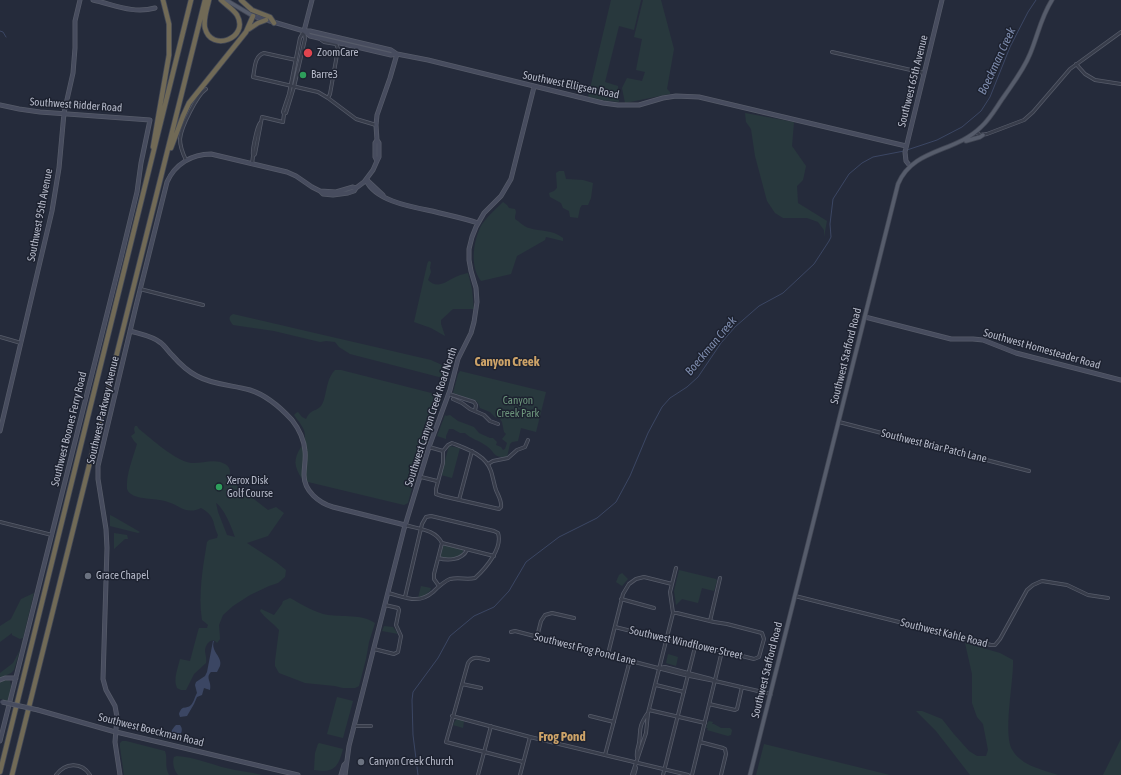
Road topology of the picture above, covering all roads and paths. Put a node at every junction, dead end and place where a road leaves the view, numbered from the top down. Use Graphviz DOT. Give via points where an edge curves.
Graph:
graph roads {
  1 [pos="80,0"];
  2 [pos="94,0"];
  3 [pos="163,0"];
  4 [pos="192,0"];
  5 [pos="205,0"];
  6 [pos="209,0"];
  7 [pos="221,0"];
  8 [pos="226,0"];
  9 [pos="241,0"];
  10 [pos="312,0"];
  11 [pos="942,0"];
  12 [pos="1052,0"];
  13 [pos="155,8"];
  14 [pos="253,16"];
  15 [pos="266,20"];
  16 [pos="274,22"];
  17 [pos="304,31"];
  18 [pos="246,32"];
  19 [pos="1121,32"];
  20 [pos="320,39"];
  21 [pos="832,52"];
  22 [pos="397,54"];
  23 [pos="296,60"];
  24 [pos="1076,64"];
  25 [pos="924,73"];
  26 [pos="1121,84"];
  27 [pos="292,86"];
  28 [pos="534,87"];
  29 [pos="206,89"];
  30 [pos="328,98"];
  31 [pos="0,105"];
  32 [pos="64,114"];
  33 [pos="150,120"];
  34 [pos="376,125"];
  35 [pos="976,132"];
  36 [pos="983,135"];
  37 [pos="963,141"];
  38 [pos="906,146"];
  39 [pos="186,160"];
  40 [pos="164,164"];
  41 [pos="252,164"];
  42 [pos="910,166"];
  43 [pos="366,180"];
  44 [pos="146,184"];
  45 [pos="478,223"];
  46 [pos="140,289"];
  47 [pos="203,304"];
  48 [pos="865,317"];
  49 [pos="130,331"];
  50 [pos="0,338"];
  51 [pos="21,343"];
  52 [pos="1121,380"];
  53 [pos="449,394"];
  54 [pos="453,399"];
  55 [pos="475,411"];
  56 [pos="838,422"];
  57 [pos="498,424"];
  58 [pos="0,431"];
  59 [pos="528,440"];
  60 [pos="429,447"];
  61 [pos="443,451"];
  62 [pos="472,451"];
  63 [pos="488,464"];
  64 [pos="1029,471"];
  65 [pos="420,477"];
  66 [pos="437,481"];
  67 [pos="459,500"];
  68 [pos="0,522"];
  69 [pos="405,525"];
  70 [pos="421,530"];
  71 [pos="52,535"];
  72 [pos="442,543"];
  73 [pos="467,550"];
  74 [pos="494,556"];
  75 [pos="438,558"];
  76 [pos="676,568"];
  77 [pos="720,578"];
  78 [pos="672,584"];
  79 [pos="439,586"];
  80 [pos="387,593"];
  81 [pos="795,596"];
  82 [pos="405,597"];
  83 [pos="1108,598"];
  84 [pos="621,599"];
  85 [pos="385,605"];
  86 [pos="654,608"];
  87 [pos="673,613"];
  88 [pos="574,618"];
  89 [pos="710,621"];
  90 [pos="614,627"];
  91 [pos="511,632"];
  92 [pos="537,637"];
  93 [pos="667,640"];
  94 [pos="695,647"];
  95 [pos="374,649"];
  96 [pos="722,652"];
  97 [pos="608,654"];
  98 [pos="488,660"];
  99 [pos="630,660"];
  100 [pos="660,668"];
  101 [pos="688,674"];
  102 [pos="16,678"];
  103 [pos="0,680"];
  104 [pos="715,681"];
  105 [pos="462,684"];
  106 [pos="656,685"];
  107 [pos="481,688"];
  108 [pos="742,688"];
  109 [pos="684,692"];
  110 [pos="770,694"];
  111 [pos="1,702"];
  112 [pos="709,704"];
  113 [pos="735,710"];
  114 [pos="649,711"];
  115 [pos="736,714"];
  116 [pos="452,716"];
  117 [pos="590,716"];
  118 [pos="678,717"];
  119 [pos="614,722"];
  120 [pos="705,723"];
  121 [pos="354,726"];
  122 [pos="371,726"];
  123 [pos="491,726"];
  124 [pos="116,731"];
  125 [pos="530,737"];
  126 [pos="0,741"];
  127 [pos="700,742"];
  128 [pos="484,752"];
  129 [pos="606,754"];
  130 [pos="637,757"];
  131 [pos="523,762"];
  132 [pos="636,762"];
  133 [pos="346,763"];
  134 [pos="664,769"];
  135 [pos="0,772"];
  136 [pos="12,775"];
  137 [pos="56,775"];
  138 [pos="90,775"];
  139 [pos="120,775"];
  140 [pos="298,775"];
  141 [pos="341,775"];
  142 [pos="345,775"];
  143 [pos="478,775"];
  144 [pos="520,775"];
  145 [pos="633,775"];
  146 [pos="663,775"];
  147 [pos="688,775"];
  148 [pos="692,775"];
  149 [pos="721,775"];
  150 [pos="750,775"];
  1 -- 32 [label="street, Southwest 95th Avenue" via="73,73"];
  2 -- 13 [label="street" via="135,10"];
  3 -- 44 [label="highway" via="169,24 169,55"];
  4 -- 44 [label="highway"];
  5 -- 40 [label="highway"];
  6 -- 7 [label="highway" via="205,20 206,31 212,38 224,41 235,36 239,24 234,12"];
  8 -- 14 [label="main road, Southwest Elligsen Road"];
  9 -- 16 [label="highway" via="252,10 270,17"];
  10 -- 17 [label="street"];
  11 -- 25 [label="street, Southwest 65th Avenue"];
  12 -- 35 [label="main road, Southwest Stafford Road" via="1042,18 1024,67 988,120"];
  14 -- 15 [label="street, Southwest Elligsen Road"];
  14 -- 18 [label="highway"];
  15 -- 16 [label="street, Southwest Elligsen Road"];
  15 -- 18 [label="highway"];
  16 -- 17 [label="street, Southwest Elligsen Road"];
  17 -- 20 [label="street, Southwest Elligsen Road"];
  17 -- 22 [label="street, Southwest Elligsen Road" via="391,50"];
  17 -- 23 [label="street"];
  17 -- 27 [label="street" via="305,39"];
  18 -- 40 [label="highway" via="190,103"];
  19 -- 24 [label="street"];
  20 -- 22 [label="street, Southwest Elligsen Road" via="391,55"];
  20 -- 30 [label="street" via="337,46 338,49"];
  21 -- 25 [label="street"];
  22 -- 28 [label="street, Southwest Elligsen Road"];
  22 -- 34 [label="street"];
  23 -- 27 [label="street"];
  23 -- 27 [label="street" via="260,54 253,77"];
  24 -- 26 [label="street" via="1095,80"];
  24 -- 36 [label="street" via="1030,116"];
  25 -- 38 [label="street, Southwest 65th Avenue"];
  27 -- 30 [label="street" via="318,92"];
  27 -- 41 [label="street" via="283,122 262,117"];
  28 -- 38 [label="street, Southwest Elligsen Road" via="618,105 638,105 676,96 699,97"];
  28 -- 45 [label="street, Southwest Canyon Creek Road North" via="511,180"];
  29 -- 39 [label="street" via="192,108 181,133 180,144"];
  30 -- 34 [label="street" via="356,119"];
  31 -- 32 [label="street, Southwest Ridder Road" via="19,110"];
  32 -- 33 [label="street, Southwest Ridder Road"];
  32 -- 51 [label="street, Southwest 95th Avenue" via="52,211"];
  33 -- 71 [label="street, Southwest Boones Ferry Road" via="137,192"];
  34 -- 43 [label="street" via="380,152"];
  35 -- 36 [label="street"];
  35 -- 37 [label="main road, Southwest Stafford Road"];
  36 -- 37 [label="main road"];
  37 -- 42 [label="main road, Southwest Stafford Road" via="927,155"];
  38 -- 42 [label="street, Southwest 65th Avenue" via="905,157"];
  39 -- 41 [label="street" via="209,154"];
  39 -- 46 [label="street, Southwest Parkway Avenue" via="173,172 166,185"];
  40 -- 136 [label="highway"];
  41 -- 43 [label="street" via="292,174 323,194 339,195 351,192"];
  42 -- 48 [label="main road, Southwest Stafford Road" via="900,178 895,191"];
  43 -- 45 [label="street" via="380,195 401,204"];
  44 -- 135 [label="highway"];
  45 -- 53 [label="street, Southwest Canyon Creek Road North" via="469,252 477,296 476,315 458,359"];
  46 -- 47 [label="street"];
  46 -- 49 [label="street, Southwest Parkway Avenue"];
  48 -- 52 [label="street, Southwest Homesteader Road" via="951,339 983,340 1011,352"];
  48 -- 56 [label="main road, Southwest Stafford Road"];
  49 -- 69 [label="street" via="161,343 187,370 199,378 255,392 282,410 302,436 305,480 309,490 320,501 333,507"];
  49 -- 124 [label="street, Southwest Parkway Avenue" via="98,474 107,550 103,679 116,709"];
  50 -- 51 [label="street"];
  51 -- 58 [label="street, Southwest 95th Avenue"];
  53 -- 55 [label="street" via="474,402"];
  53 -- 60 [label="street, Southwest Canyon Creek Road North"];
  54 -- 55 [label="street"];
  55 -- 57 [label="street"];
  56 -- 64 [label="street, Southwest Briar Patch Lane"];
  56 -- 81 [label="main road, Southwest Stafford Road"];
  59 -- 63 [label="street" via="525,448 517,450 510,457 493,460"];
  60 -- 61 [label="street"];
  60 -- 65 [label="street, Southwest Canyon Creek Road North"];
  61 -- 62 [label="street" via="452,443"];
  61 -- 66 [label="street"];
  62 -- 63 [label="street"];
  62 -- 67 [label="street"];
  63 -- 67 [label="street" via="501,507 497,509"];
  65 -- 66 [label="street"];
  65 -- 69 [label="street, Southwest Canyon Creek Road North"];
  66 -- 67 [label="street" via="436,494"];
  68 -- 71 [label="street"];
  69 -- 70 [label="street"];
  69 -- 80 [label="street, Southwest Canyon Creek Road North"];
  70 -- 72 [label="street" via="439,537"];
  70 -- 74 [label="street" via="424,518 428,516 496,532 499,539"];
  70 -- 82 [label="street"];
  71 -- 102 [label="street, Southwest Boones Ferry Road"];
  72 -- 73 [label="street"];
  72 -- 75 [label="street"];
  73 -- 74 [label="street"];
  73 -- 75 [label="street" via="459,558"];
  74 -- 79 [label="street" via="475,578 452,579"];
  75 -- 79 [label="street" via="434,576"];
  76 -- 78 [label="street"];
  77 -- 89 [label="street"];
  78 -- 84 [label="street" via="649,578 636,579 626,587"];
  78 -- 87 [label="street" via="670,595"];
  79 -- 82 [label="street" via="423,599"];
  80 -- 82 [label="street"];
  80 -- 85 [label="street, Southwest Canyon Creek Road North"];
  81 -- 83 [label="street, Southwest Kahle Road" via="991,645 995,645 1000,639 1027,590 1038,582 1067,585 1088,594"];
  81 -- 110 [label="main road, Southwest Stafford Road"];
  84 -- 86 [label="street"];
  84 -- 90 [label="street"];
  85 -- 95 [label="street, Southwest Canyon Creek Road North"];
  85 -- 95 [label="street" via="399,610 396,625 401,636 398,652 394,654"];
  87 -- 89 [label="street"];
  87 -- 93 [label="street"];
  88 -- 92 [label="street" via="555,613 547,614 542,619"];
  89 -- 96 [label="street, Southwest Windflower Street" via="760,632 763,635 764,640 758,658"];
  90 -- 93 [label="street, Southwest Windflower Street"];
  90 -- 97 [label="street"];
  91 -- 92 [label="street, Southwest Frog Pond Lane"];
  92 -- 97 [label="street, Southwest Frog Pond Lane"];
  93 -- 94 [label="street, Southwest Windflower Street"];
  93 -- 100 [label="street"];
  94 -- 96 [label="street, Southwest Windflower Street"];
  94 -- 101 [label="street"];
  95 -- 121 [label="street, Southwest Canyon Creek Road North"];
  96 -- 104 [label="street"];
  97 -- 99 [label="street, Southwest Frog Pond Lane"];
  98 -- 105 [label="street" via="476,657 469,660"];
  99 -- 100 [label="street, Southwest Frog Pond Lane"];
  99 -- 119 [label="street"];
  100 -- 101 [label="street, Southwest Frog Pond Lane" via="665,667"];
  100 -- 106 [label="street"];
  101 -- 104 [label="street, Southwest Frog Pond Lane"];
  101 -- 109 [label="street"];
  102 -- 103 [label="street" via="7,677"];
  102 -- 126 [label="street, Southwest Boones Ferry Road"];
  104 -- 108 [label="street, Southwest Frog Pond Lane"];
  104 -- 112 [label="street"];
  105 -- 107 [label="street"];
  105 -- 116 [label="street"];
  106 -- 109 [label="street"];
  106 -- 114 [label="street"];
  108 -- 110 [label="street, Southwest Frog Pond Lane"];
  108 -- 113 [label="street"];
  109 -- 118 [label="street"];
  110 -- 150 [label="main road, Southwest Stafford Road"];
  111 -- 124 [label="street, Southwest Boeckman Road, bridge"];
  112 -- 113 [label="street"];
  112 -- 120 [label="street"];
  113 -- 115 [label="street"];
  114 -- 118 [label="street"];
  114 -- 130 [label="street" via="646,733"];
  114 -- 130 [label="street" via="640,727"];
  116 -- 123 [label="street"];
  116 -- 128 [label="street" via="446,742"];
  117 -- 119 [label="street"];
  118 -- 120 [label="street"];
  118 -- 134 [label="street"];
  119 -- 129 [label="street"];
  120 -- 127 [label="street"];
  121 -- 122 [label="street"];
  121 -- 133 [label="street, Southwest Canyon Creek Road North"];
  123 -- 125 [label="street"];
  123 -- 128 [label="street"];
  124 -- 139 [label="street, Southwest Parkway Avenue" via="115,745"];
  124 -- 140 [label="street, Southwest Boeckman Road"];
  125 -- 129 [label="street"];
  125 -- 131 [label="street"];
  127 -- 148 [label="street"];
  127 -- 149 [label="street" via="725,750"];
  128 -- 131 [label="street"];
  128 -- 143 [label="street"];
  129 -- 132 [label="street"];
  130 -- 132 [label="street"];
  131 -- 144 [label="street"];
  132 -- 134 [label="street"];
  132 -- 145 [label="street"];
  133 -- 141 [label="street, Southwest Canyon Creek Road North"];
  133 -- 142 [label="street, Southwest Canyon Creek Road North"];
  134 -- 146 [label="street"];
  134 -- 147 [label="street"];
  137 -- 138 [label="street" via="71,765 83,768"];
}
